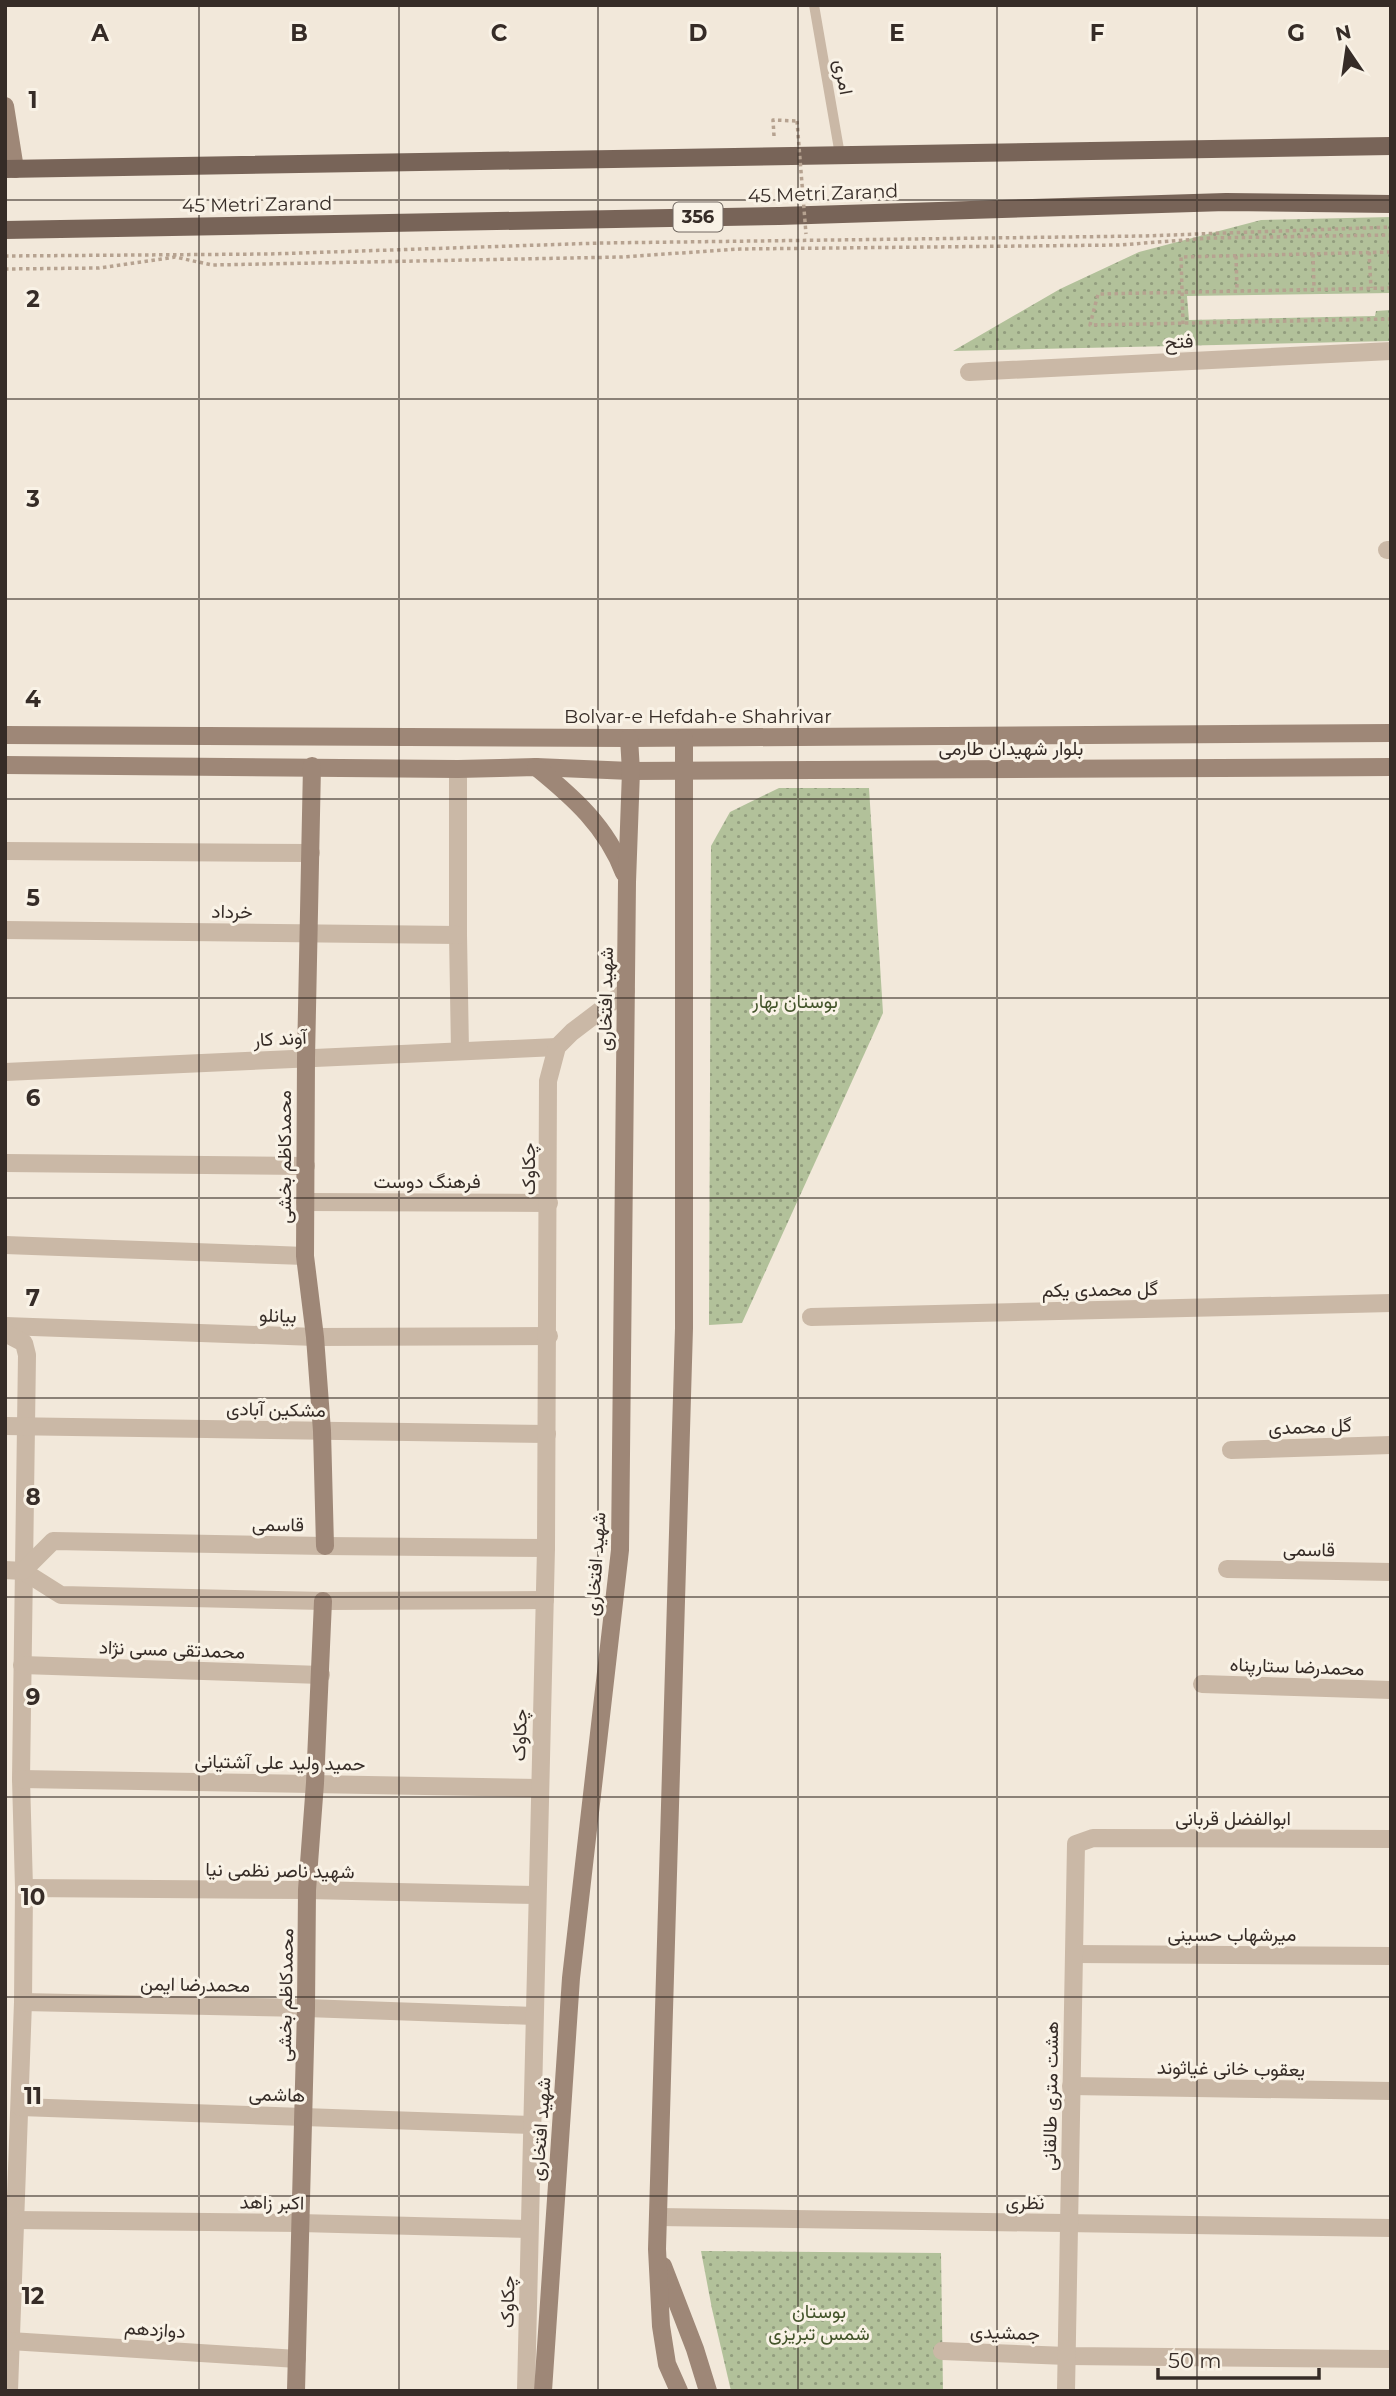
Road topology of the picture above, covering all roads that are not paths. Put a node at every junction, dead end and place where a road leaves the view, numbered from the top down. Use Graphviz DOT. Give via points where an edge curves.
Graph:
graph roads {
  1 [pos="814,5"];
  2 [pos="5,106"];
  3 [pos="1391,146"];
  4 [pos="840,155"];
  5 [pos="10,169"];
  6 [pos="1391,204"];
  7 [pos="5,230"];
  8 [pos="1391,352"];
  9 [pos="969,372"];
  10 [pos="1391,733"];
  11 [pos="5,735"];
  12 [pos="629,738"];
  13 [pos="684,738"];
  14 [pos="5,765"];
  15 [pos="312,766"];
  16 [pos="536,767"];
  17 [pos="1391,767"];
  18 [pos="458,769"];
  19 [pos="631,771"];
  20 [pos="683,771"];
  21 [pos="5,851"];
  22 [pos="311,853"];
  23 [pos="627,882"];
  24 [pos="5,930"];
  25 [pos="309,933"];
  26 [pos="458,935"];
  27 [pos="626,991"];
  28 [pos="557,1047"];
  29 [pos="460,1051"];
  30 [pos="306,1058"];
  31 [pos="5,1072"];
  32 [pos="5,1163"];
  33 [pos="306,1166"];
  34 [pos="305,1202"];
  35 [pos="549,1203"];
  36 [pos="5,1245"];
  37 [pos="305,1256"];
  38 [pos="1391,1303"];
  39 [pos="811,1317"];
  40 [pos="5,1326"];
  41 [pos="5,1333"];
  42 [pos="549,1336"];
  43 [pos="315,1337"];
  44 [pos="5,1426"];
  45 [pos="26,1426"];
  46 [pos="322,1431"];
  47 [pos="547,1434"];
  48 [pos="1391,1445"];
  49 [pos="1231,1450"];
  50 [pos="325,1546"];
  51 [pos="546,1548"];
  52 [pos="1227,1569"];
  53 [pos="14,1570"];
  54 [pos="1391,1572"];
  55 [pos="545,1600"];
  56 [pos="323,1601"];
  57 [pos="22,1665"];
  58 [pos="321,1675"];
  59 [pos="1202,1684"];
  60 [pos="1391,1690"];
  61 [pos="21,1779"];
  62 [pos="315,1783"];
  63 [pos="539,1788"];
  64 [pos="1391,1839"];
  65 [pos="1076,1844"];
  66 [pos="24,1888"];
  67 [pos="307,1890"];
  68 [pos="536,1895"];
  69 [pos="1074,1954"];
  70 [pos="1391,1956"];
  71 [pos="23,2002"];
  72 [pos="306,2008"];
  73 [pos="534,2016"];
  74 [pos="1071,2086"];
  75 [pos="1391,2091"];
  76 [pos="20,2106"];
  77 [pos="303,2115"];
  78 [pos="531,2125"];
  79 [pos="658,2217"];
  80 [pos="14,2220"];
  81 [pos="300,2223"];
  82 [pos="1069,2223"];
  83 [pos="1391,2228"];
  84 [pos="529,2229"];
  85 [pos="657,2249"];
  86 [pos="10,2341"];
  87 [pos="942,2351"];
  88 [pos="1067,2356"];
  89 [pos="297,2359"];
  90 [pos="1391,2359"];
  91 [pos="9,2391"];
  92 [pos="296,2391"];
  93 [pos="526,2391"];
  94 [pos="543,2391"];
  95 [pos="679,2391"];
  96 [pos="708,2391"];
  97 [pos="1066,2391"];
  1 -- 4 [label="lane, امری"];
  2 -- 5 [label="main road"];
  3 -- 4 [label="main road, 45 Metri Zarand"];
  4 -- 5 [label="main road, 45 Metri Zarand"];
  6 -- 7 [label="main road, 45 Metri Zarand / 356" via="1226,202"];
  8 -- 9 [label="street, فتح"];
  10 -- 13 [label="main road, Bolvar-e Hefdah-e Shahrivar"];
  11 -- 12 [label="main road, Bolvar-e Hefdah-e Shahrivar"];
  12 -- 13 [label="main road, Bolvar-e Hefdah-e Shahrivar"];
  12 -- 19 [label="main road, شهید افتخاری"];
  13 -- 20 [label="main road"];
  14 -- 15 [label="main road"];
  15 -- 18 [label="main road"];
  15 -- 22 [label="main road, محمدکاظم بخشی"];
  16 -- 18 [label="main road"];
  16 -- 19 [label="main road"];
  16 -- 23 [label="main road" via="598,825 617,854"];
  17 -- 20 [label="main road, بلوار شهیدان طارمی"];
  18 -- 26 [label="street"];
  19 -- 20 [label="main road, بلوار شهیدان طارمی"];
  19 -- 23 [label="main road, شهید افتخاری"];
  20 -- 79 [label="main road" via="684,1328"];
  21 -- 22 [label="street"];
  22 -- 25 [label="main road, محمدکاظم بخشی"];
  23 -- 27 [label="main road, شهید افتخاری"];
  24 -- 25 [label="street, خرداد"];
  25 -- 26 [label="street, خرداد"];
  25 -- 30 [label="main road, محمدکاظم بخشی"];
  26 -- 29 [label="street"];
  27 -- 28 [label="street"];
  27 -- 94 [label="main road, شهید افتخاری" via="620,1550 571,1978"];
  28 -- 29 [label="street, آوند کار"];
  28 -- 35 [label="street, چکاوک" via="548,1081"];
  29 -- 30 [label="street, آوند کار"];
  30 -- 31 [label="street, آوند کار"];
  30 -- 33 [label="main road, محمدکاظم بخشی"];
  32 -- 33 [label="street"];
  33 -- 34 [label="main road, محمدکاظم بخشی"];
  34 -- 35 [label="street, فرهنگ دوست"];
  34 -- 37 [label="main road, محمدکاظم بخشی"];
  35 -- 42 [label="street, چکاوک"];
  36 -- 37 [label="street"];
  37 -- 43 [label="main road, محمدکاظم بخشی"];
  38 -- 39 [label="street, گل محمدی یکم"];
  40 -- 43 [label="street, بیانلو"];
  41 -- 45 [label="street" via="24,1342 27,1355"];
  42 -- 43 [label="street, بیانلو"];
  42 -- 47 [label="street, چکاوک"];
  43 -- 46 [label="main road, محمدکاظم بخشی"];
  44 -- 45 [label="street, مشکین آبادی"];
  45 -- 46 [label="street, مشکین آبادی"];
  45 -- 53 [label="street"];
  46 -- 47 [label="street, مشکین آبادی"];
  46 -- 50 [label="main road, محمدکاظم بخشی"];
  47 -- 51 [label="street, چکاوک"];
  48 -- 49 [label="street, گل محمدی"];
  50 -- 51 [label="street, قاسمی"];
  50 -- 53 [label="street, قاسمی" via="53,1541"];
  51 -- 55 [label="street, چکاوک"];
  52 -- 54 [label="street, قاسمی"];
  53 -- 56 [label="street" via="61,1595"];
  53 -- 57 [label="street"];
  55 -- 56 [label="street"];
  55 -- 63 [label="street, چکاوک"];
  56 -- 58 [label="main road, محمدکاظم بخشی"];
  57 -- 58 [label="street, محمدتقی مسی نژاد"];
  57 -- 61 [label="street"];
  58 -- 62 [label="main road, محمدکاظم بخشی"];
  59 -- 60 [label="street, محمدرضا ستارپناه"];
  61 -- 62 [label="street, حمید ولید علی آشتیانی"];
  61 -- 66 [label="street"];
  62 -- 63 [label="street, حمید ولید علی آشتیانی"];
  62 -- 67 [label="main road, محمدکاظم بخشی"];
  63 -- 68 [label="street, چکاوک"];
  64 -- 65 [label="street, ابوالفضل قربانی" via="1093,1838"];
  65 -- 69 [label="street, هشت متری طالقانی"];
  66 -- 67 [label="street, شهید ناصر نظمی نیا"];
  66 -- 71 [label="street"];
  67 -- 68 [label="street, شهید ناصر نظمی نیا"];
  67 -- 72 [label="main road, محمدکاظم بخشی"];
  68 -- 73 [label="street, چکاوک"];
  69 -- 70 [label="street, میرشهاب حسینی"];
  69 -- 74 [label="street, هشت متری طالقانی"];
  71 -- 72 [label="street, محمدرضا ایمن"];
  71 -- 76 [label="street"];
  72 -- 73 [label="street, محمدرضا ایمن"];
  72 -- 77 [label="main road, محمدکاظم بخشی"];
  73 -- 78 [label="street, چکاوک"];
  74 -- 75 [label="street, یعقوب خانی غیاثوند"];
  74 -- 82 [label="street, هشت متری طالقانی"];
  76 -- 77 [label="street, هاشمی"];
  76 -- 80 [label="street"];
  77 -- 78 [label="street, هاشمی"];
  77 -- 81 [label="main road, محمدکاظم بخشی"];
  78 -- 84 [label="street, چکاوک"];
  79 -- 82 [label="street, نظری"];
  79 -- 85 [label="main road"];
  80 -- 81 [label="street, اکبر زاهد"];
  80 -- 86 [label="street"];
  81 -- 84 [label="street, اکبر زاهد"];
  81 -- 89 [label="main road, محمدکاظم بخشی"];
  82 -- 83 [label="street, نظری"];
  82 -- 88 [label="street, هشت متری طالقانی"];
  84 -- 93 [label="street, چکاوک"];
  85 -- 95 [label="main road" via="660,2326 667,2364"];
  85 -- 96 [label="main road"];
  86 -- 89 [label="street, دوازدهم"];
  86 -- 91 [label="street"];
  87 -- 88 [label="street, جمشیدی"];
  88 -- 90 [label="street, جمشیدی"];
  88 -- 97 [label="street, هشت متری طالقانی"];
  89 -- 92 [label="main road, محمدکاظم بخشی"];
}
